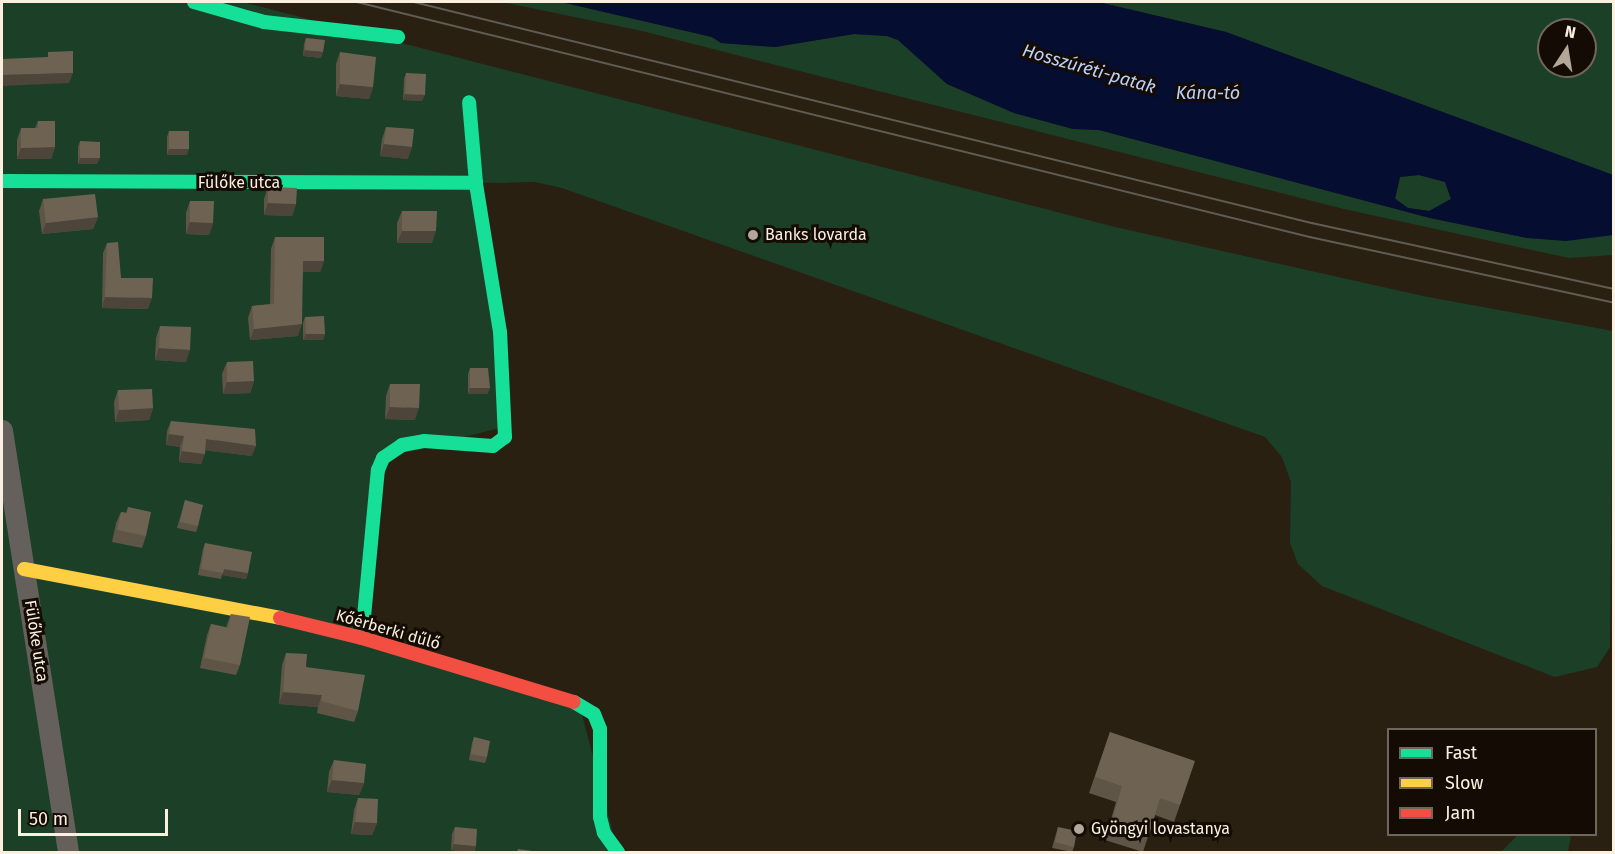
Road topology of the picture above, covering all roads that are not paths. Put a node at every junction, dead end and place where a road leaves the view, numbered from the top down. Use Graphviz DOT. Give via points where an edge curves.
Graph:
graph roads {
  1 [pos="194,2"];
  2 [pos="398,38"];
  3 [pos="469,102"];
  4 [pos="2,181"];
  5 [pos="476,183"];
  6 [pos="2,430"];
  7 [pos="24,568"];
  8 [pos="362,638"];
  9 [pos="68,852"];
  10 [pos="618,852"];
  1 -- 2 [label="street" via="264,22"];
  3 -- 5 [label="street"];
  4 -- 5 [label="street, Fülőke utca"];
  5 -- 8 [label="street" via="500,332 505,437 493,446 480,447 424,441 402,445 382,458"];
  6 -- 7 [label="street, Fülőke utca"];
  7 -- 8 [label="street, Kőérberki dűlő" via="251,611"];
  7 -- 9 [label="street, Fülőke utca"];
  8 -- 10 [label="street, Kőérberki dűlő" via="579,703 594,714 603,748 600,817 604,833"];
}
